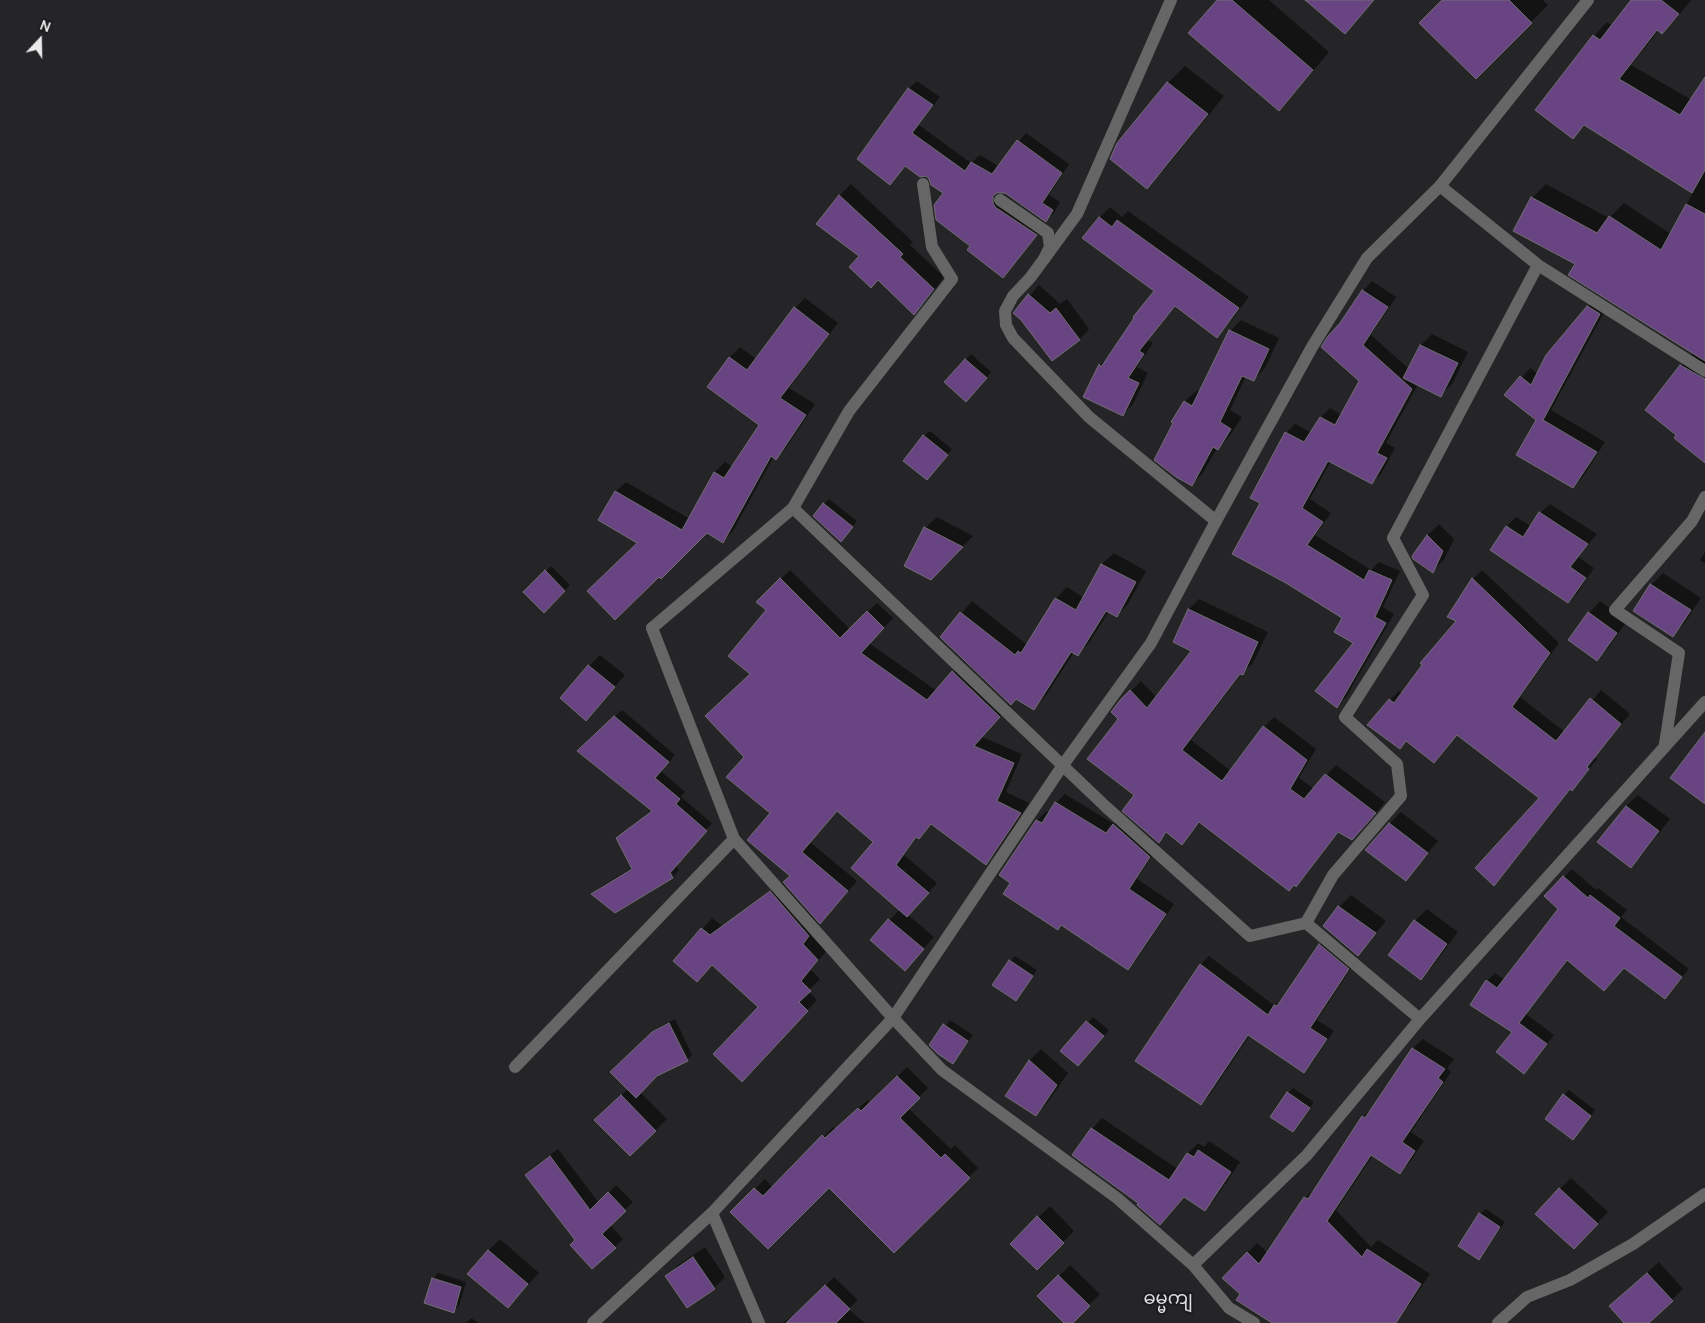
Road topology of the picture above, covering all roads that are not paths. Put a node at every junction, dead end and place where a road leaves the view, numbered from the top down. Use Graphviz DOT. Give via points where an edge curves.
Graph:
graph roads {
  1 [pos="1171,0"];
  2 [pos="1588,0"];
  3 [pos="923,184"];
  4 [pos="1440,186"];
  5 [pos="1000,200"];
  6 [pos="1044,259"];
  7 [pos="1538,266"];
  8 [pos="1705,371"];
  9 [pos="1705,497"];
  10 [pos="794,508"];
  11 [pos="1216,521"];
  12 [pos="1705,702"];
  13 [pos="1665,745"];
  14 [pos="1063,766"];
  15 [pos="734,839"];
  16 [pos="1306,923"];
  17 [pos="893,1018"];
  18 [pos="1420,1019"];
  19 [pos="515,1067"];
  20 [pos="1705,1194"];
  21 [pos="712,1213"];
  22 [pos="1193,1265"];
  23 [pos="593,1323"];
  24 [pos="759,1323"];
  25 [pos="1254,1323"];
  26 [pos="1498,1323"];
  1 -- 6 [label="street" via="1077,214"];
  2 -- 4 [label="street"];
  3 -- 10 [label="street" via="932,247 952,279 849,411"];
  4 -- 7 [label="street"];
  4 -- 11 [label="street" via="1367,258 1312,347"];
  5 -- 6 [label="street" via="1048,233 1050,247"];
  6 -- 11 [label="street" via="1013,296 1005,311 1006,325 1014,338 1089,417"];
  7 -- 8 [label="street"];
  7 -- 16 [label="street" via="1393,538 1423,595 1345,717 1397,764 1401,796 1333,875"];
  9 -- 13 [label="street" via="1692,522 1615,610 1679,653"];
  10 -- 14 [label="street"];
  10 -- 15 [label="street" via="652,628"];
  11 -- 14 [label="street" via="1152,643"];
  12 -- 13 [label="street"];
  13 -- 18 [label="street"];
  14 -- 16 [label="street" via="1250,936"];
  14 -- 17 [label="street"];
  15 -- 17 [label="street"];
  15 -- 19 [label="street"];
  16 -- 18 [label="street"];
  17 -- 21 [label="street"];
  17 -- 22 [label="street" via="942,1070 1117,1198"];
  18 -- 22 [label="street" via="1307,1155"];
  20 -- 26 [label="street" via="1633,1244 1570,1280 1527,1297"];
  21 -- 23 [label="street"];
  21 -- 24 [label="street"];
  22 -- 25 [label="street" via="1229,1308"];
}
